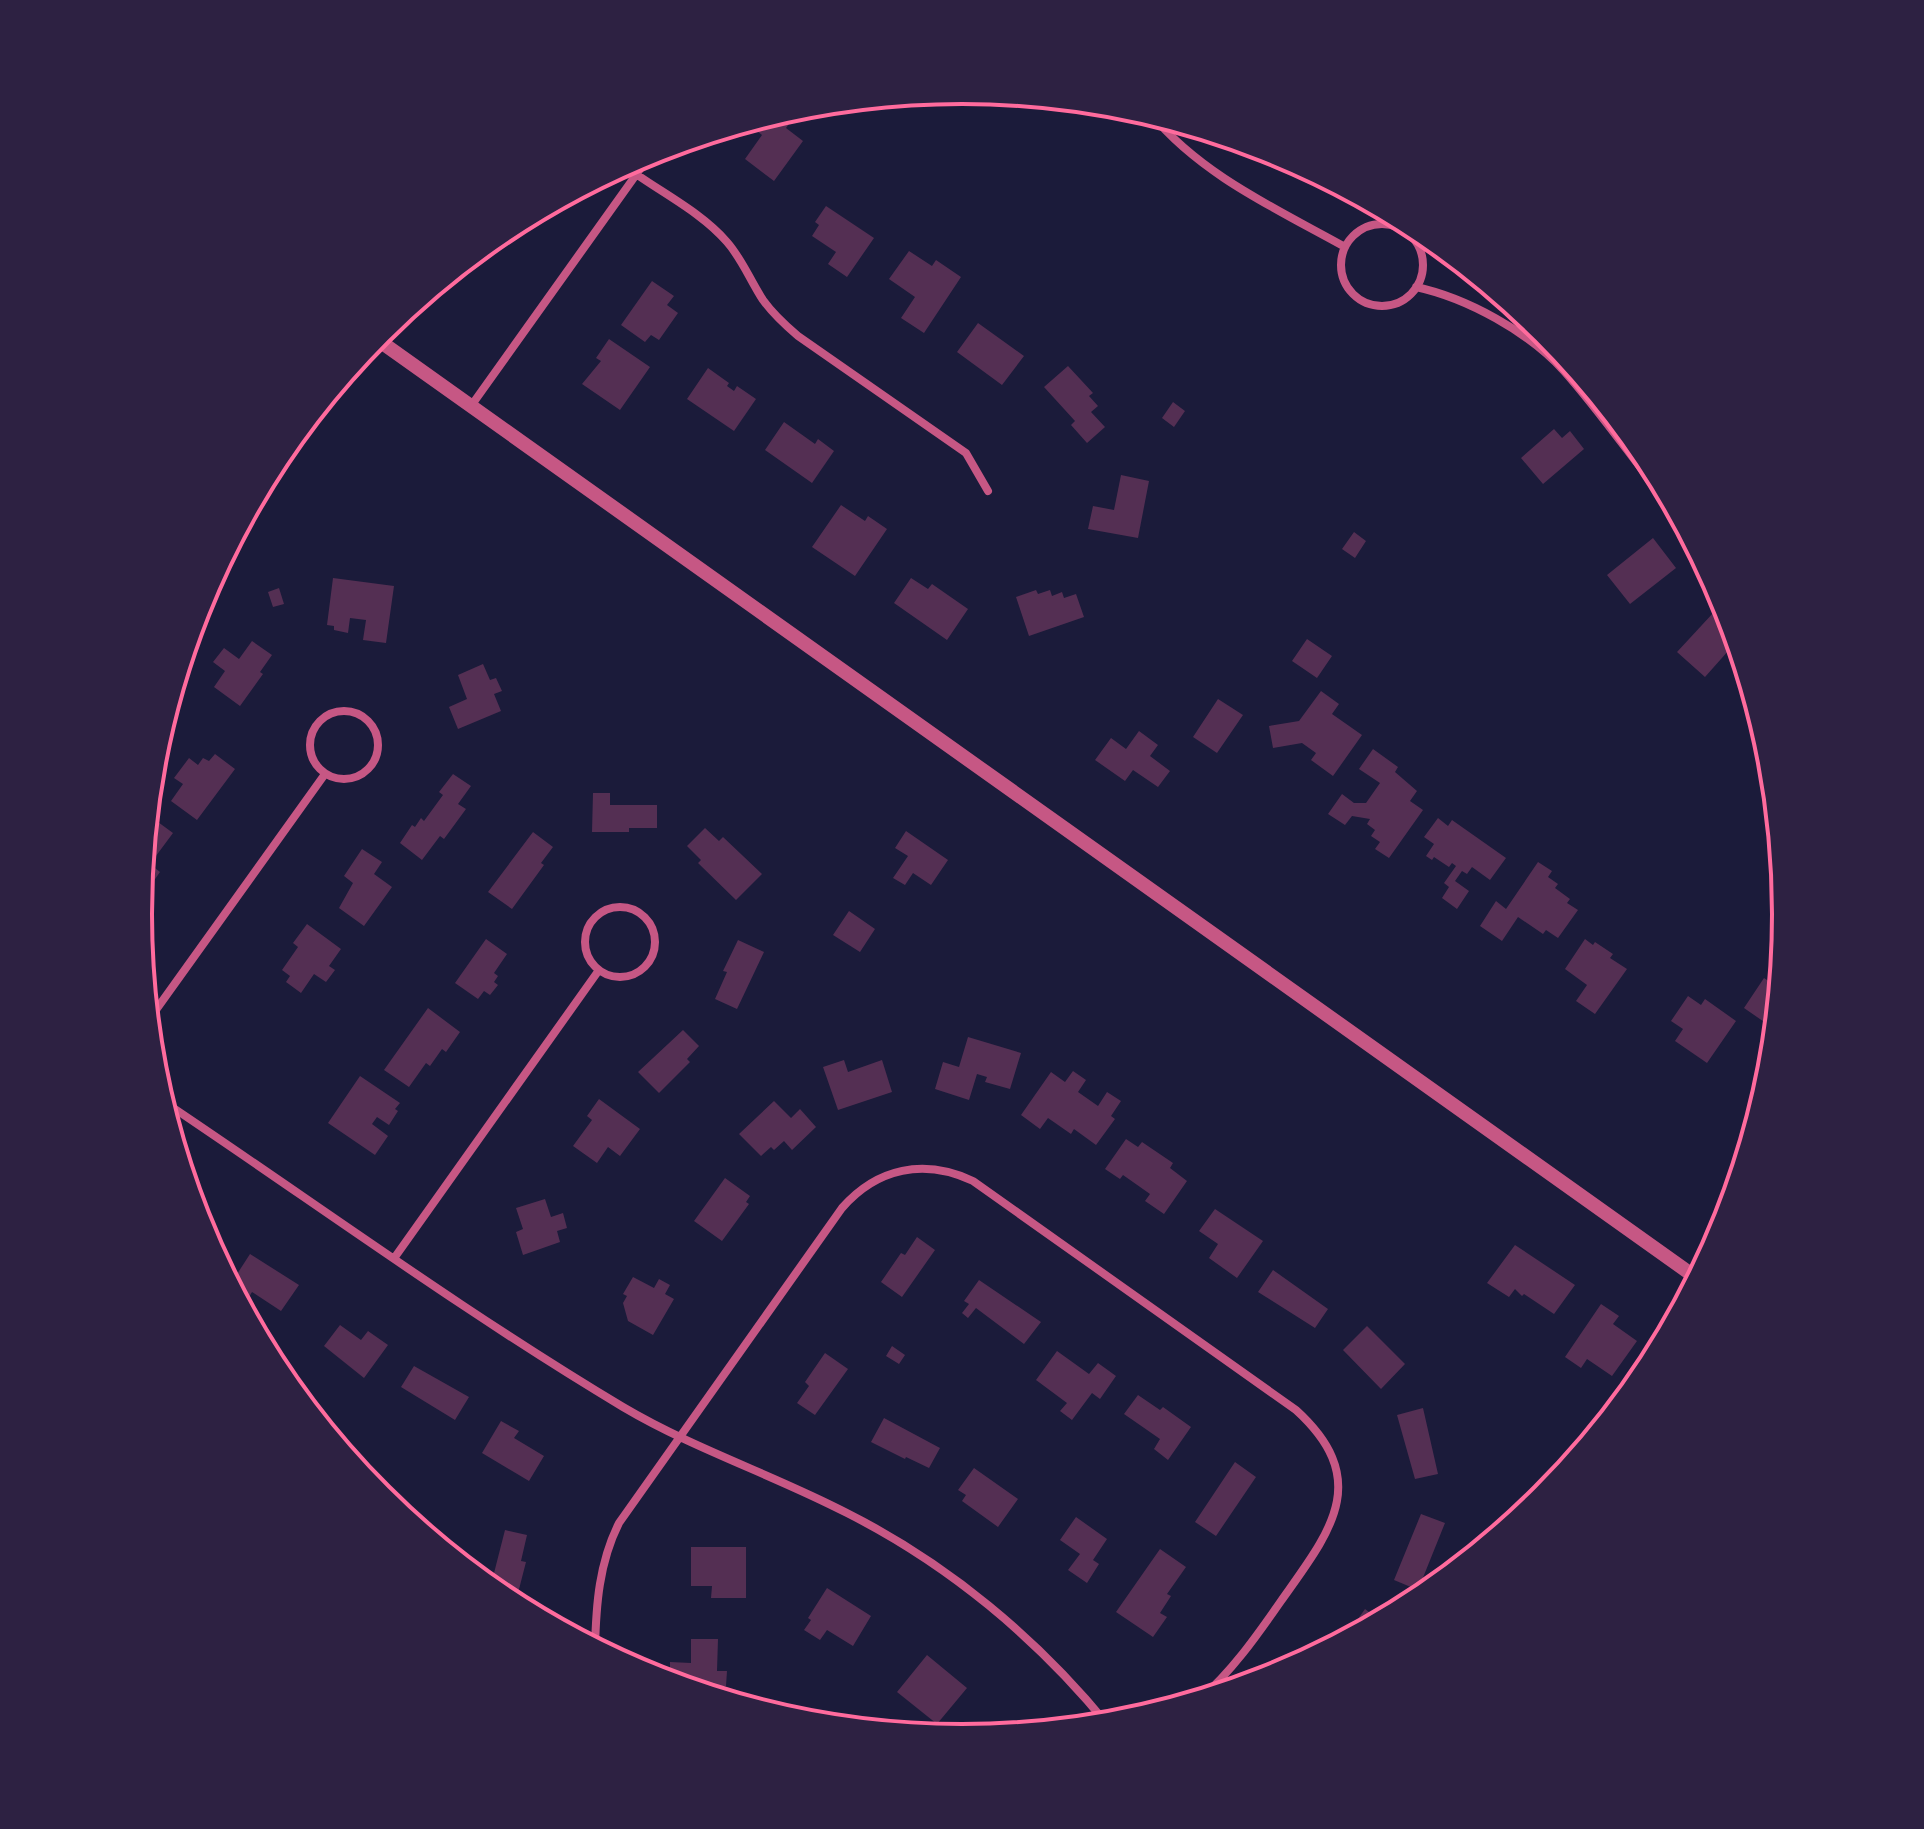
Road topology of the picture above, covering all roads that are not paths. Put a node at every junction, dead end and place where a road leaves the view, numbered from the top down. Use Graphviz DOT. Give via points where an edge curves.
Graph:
graph roads {
  1 [pos="1164,130"];
  2 [pos="636,174"];
  3 [pos="1389,226"];
  4 [pos="1417,244"];
  5 [pos="1345,247"];
  6 [pos="1416,287"];
  7 [pos="385,345"];
  8 [pos="1557,365"];
  9 [pos="1570,379"];
  10 [pos="471,406"];
  11 [pos="1613,432"];
  12 [pos="988,491"];
  13 [pos="325,774"];
  14 [pos="599,970"];
  15 [pos="157,1009"];
  16 [pos="176,1109"];
  17 [pos="395,1257"];
  18 [pos="1689,1273"];
  19 [pos="679,1436"];
  20 [pos="596,1636"];
  21 [pos="1215,1684"];
  22 [pos="1098,1713"];
  1 -- 5 [label="street" via="1203,164"];
  2 -- 10 [label="street"];
  2 -- 12 [label="street" via="724,238 779,320 966,453"];
  3 -- 5 [label="street" via="1363,228"];
  4 -- 6 [label="street" via="1423,262"];
  5 -- 6 [label="street" via="1341,260 1347,287 1368,304 1395,304"];
  6 -- 8 [label="street" via="1504,322"];
  7 -- 10 [label="street"];
  9 -- 11 [label="street"];
  10 -- 18 [label="street"];
  13 -- 13 [label="street" via="348,779 369,769 377,735 363,716 340,711 312,732 311,756"];
  13 -- 15 [label="street"];
  14 -- 14 [label="street" via="623,977 646,966 653,954 653,929 636,910 610,908 590,923 585,948"];
  14 -- 17 [label="street"];
  16 -- 17 [label="street"];
  17 -- 19 [label="street" via="532,1350"];
  19 -- 20 [label="street" via="610,1541 597,1600"];
  19 -- 21 [label="street" via="853,1196 889,1173 915,1167 973,1181 1296,1410 1315,1427 1332,1457 1338,1482 1336,1508 1324,1540 1252,1643"];
  19 -- 22 [label="street" via="848,1513 912,1550 1030,1640"];
}
